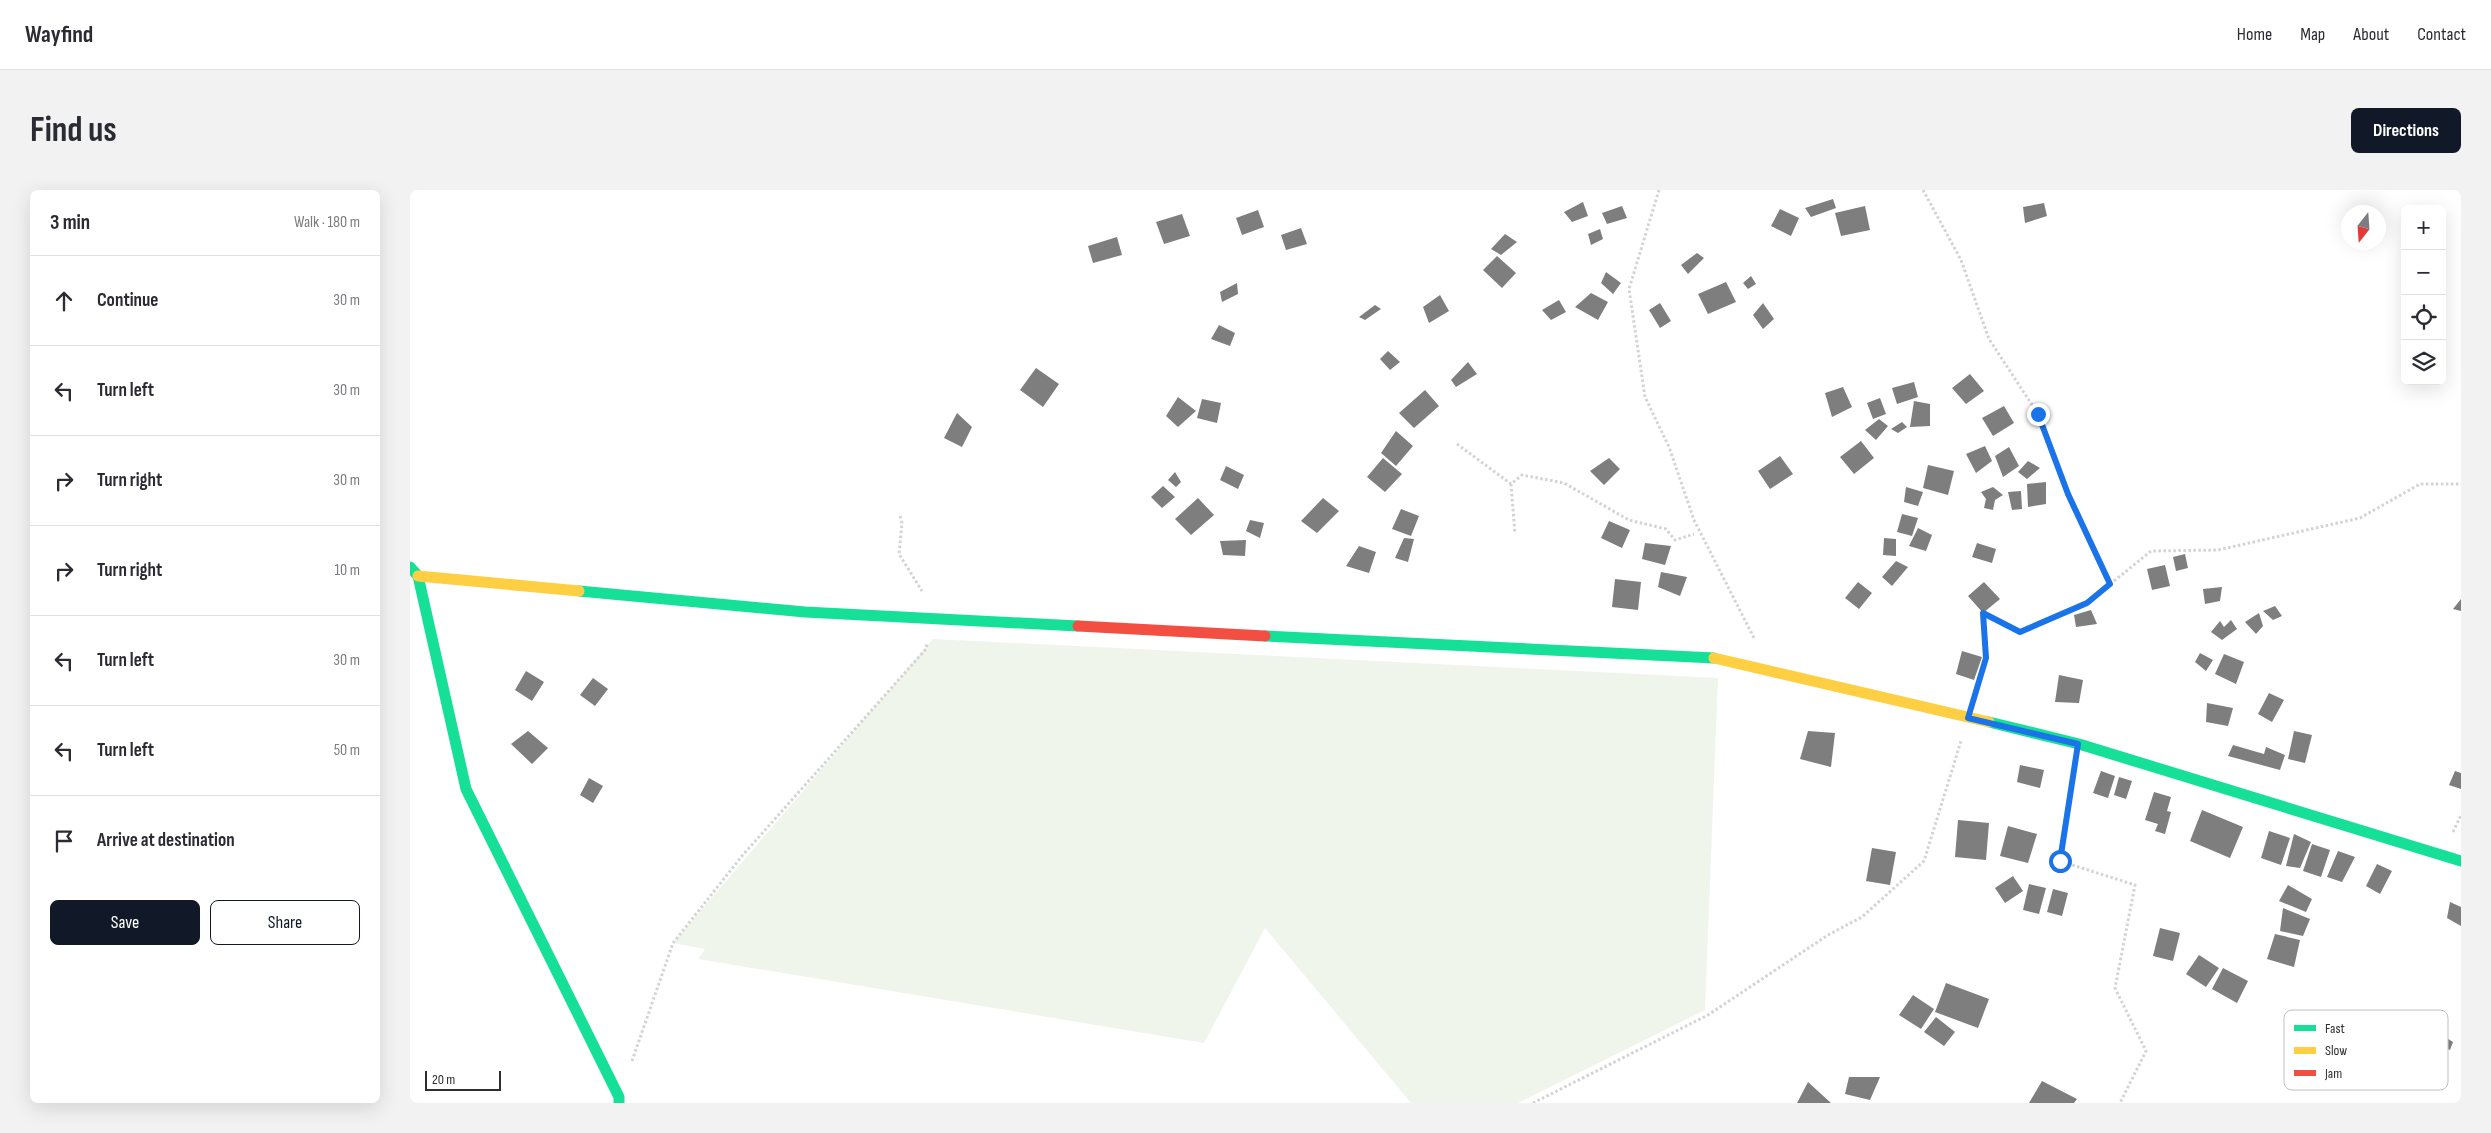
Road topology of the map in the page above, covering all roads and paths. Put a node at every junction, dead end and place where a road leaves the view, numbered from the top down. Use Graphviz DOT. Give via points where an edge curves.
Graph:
graph roads {
  1 [pos="1659,190"];
  2 [pos="1923,190"];
  3 [pos="1457,444"];
  4 [pos="1511,484"];
  5 [pos="2461,484"];
  6 [pos="900,516"];
  7 [pos="1515,534"];
  8 [pos="1694,534"];
  9 [pos="414,572"];
  10 [pos="2110,584"];
  11 [pos="931,618"];
  12 [pos="1770,670"];
  13 [pos="1968,718"];
  14 [pos="2078,744"];
  15 [pos="2461,861"];
  16 [pos="619,1100"];
  17 [pos="1533,1103"];
  18 [pos="2120,1103"];
  1 -- 12 [label="path" via="1629,289 1645,397 1669,447 1694,520"];
  2 -- 10 [label="path" via="1962,260 1989,339 2038,414 2068,494"];
  3 -- 4 [label="path"];
  4 -- 7 [label="path"];
  4 -- 8 [label="path" via="1522,475 1564,483 1629,520 1666,529 1676,540"];
  5 -- 10 [label="path" via="2420,484 2360,518 2218,550 2150,551"];
  6 -- 11 [label="path" via="899,554 927,600"];
  9 -- 11 [label="street" via="805,612"];
  9 -- 16 [label="street" via="466,789"];
  10 -- 13 [label="path" via="2087,603 2020,632 1983,613 1986,658"];
  11 -- 12 [label="street" via="1724,658"];
  11 -- 16 [label="path" via="926,649 742,856 673,943"];
  12 -- 13 [label="street"];
  13 -- 14 [label="street"];
  13 -- 17 [label="path" via="1924,861 1862,917 1828,935 1708,1015"];
  14 -- 15 [label="street"];
  14 -- 18 [label="path" via="2060,861 2136,885 2115,988 2146,1051"];
}
